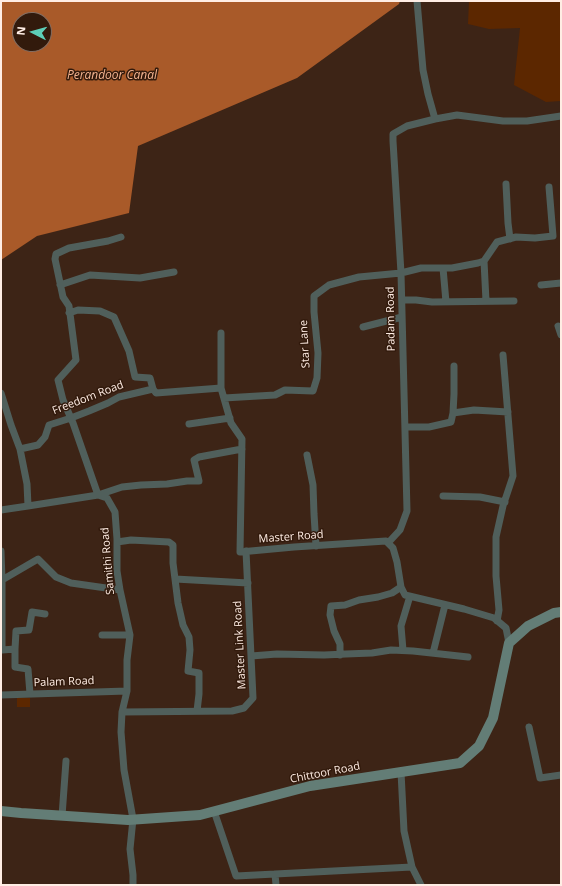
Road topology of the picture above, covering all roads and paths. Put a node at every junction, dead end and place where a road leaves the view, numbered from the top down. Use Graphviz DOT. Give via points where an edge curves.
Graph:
graph roads {
  1 [pos="417,1"];
  2 [pos="561,116"];
  3 [pos="435,119"];
  4 [pos="506,184"];
  5 [pos="549,187"];
  6 [pos="121,236"];
  7 [pos="510,239"];
  8 [pos="484,260"];
  9 [pos="444,268"];
  10 [pos="174,272"];
  11 [pos="401,273"];
  12 [pos="561,283"];
  13 [pos="541,284"];
  14 [pos="60,285"];
  15 [pos="402,300"];
  16 [pos="486,301"];
  17 [pos="514,301"];
  18 [pos="446,302"];
  19 [pos="69,313"];
  20 [pos="402,317"];
  21 [pos="558,326"];
  22 [pos="363,327"];
  23 [pos="221,332"];
  24 [pos="561,335"];
  25 [pos="503,355"];
  26 [pos="454,366"];
  27 [pos="221,388"];
  28 [pos="153,389"];
  29 [pos="1,392"];
  30 [pos="224,398"];
  31 [pos="508,412"];
  32 [pos="453,413"];
  33 [pos="71,418"];
  34 [pos="230,418"];
  35 [pos="189,424"];
  36 [pos="405,427"];
  37 [pos="20,449"];
  38 [pos="242,449"];
  39 [pos="307,455"];
  40 [pos="98,495"];
  41 [pos="444,496"];
  42 [pos="505,502"];
  43 [pos="28,506"];
  44 [pos="1,510"];
  45 [pos="117,542"];
  46 [pos="388,543"];
  47 [pos="316,546"];
  48 [pos="1,551"];
  49 [pos="246,551"];
  50 [pos="175,579"];
  51 [pos="2,581"];
  52 [pos="248,583"];
  53 [pos="401,587"];
  54 [pos="120,590"];
  55 [pos="410,596"];
  56 [pos="445,605"];
  57 [pos="561,612"];
  58 [pos="45,614"];
  59 [pos="497,621"];
  60 [pos="102,635"];
  61 [pos="130,636"];
  62 [pos="509,642"];
  63 [pos="15,649"];
  64 [pos="403,650"];
  65 [pos="433,653"];
  66 [pos="340,654"];
  67 [pos="251,656"];
  68 [pos="468,657"];
  69 [pos="127,690"];
  70 [pos="30,694"];
  71 [pos="1,696"];
  72 [pos="197,711"];
  73 [pos="122,712"];
  74 [pos="529,728"];
  75 [pos="66,761"];
  76 [pos="401,772"];
  77 [pos="561,775"];
  78 [pos="1,811"];
  79 [pos="214,811"];
  80 [pos="62,816"];
  81 [pos="133,819"];
  82 [pos="412,868"];
  83 [pos="276,874"];
  84 [pos="236,876"];
  85 [pos="133,885"];
  86 [pos="237,885"];
  87 [pos="276,885"];
  88 [pos="421,885"];
  1 -- 3 [label="street" via="423,70"];
  2 -- 3 [label="street, Padam Road" via="527,121 503,121 457,115"];
  3 -- 11 [label="street, Padam Road" via="407,126 394,134"];
  4 -- 7 [label="street"];
  5 -- 7 [label="street" via="553,236"];
  6 -- 14 [label="street" via="69,248 56,254"];
  7 -- 8 [label="street" via="497,242"];
  8 -- 9 [label="street"];
  8 -- 16 [label="street"];
  9 -- 11 [label="street" via="421,268"];
  9 -- 18 [label="street"];
  10 -- 14 [label="street" via="140,278 90,275"];
  11 -- 15 [label="street, Padam Road"];
  11 -- 30 [label="street, Star Lane" via="359,277 329,285 314,296 318,353 317,378 313,391 284,390 275,395"];
  12 -- 13 [label="street"];
  14 -- 19 [label="street"];
  15 -- 18 [label="street"];
  15 -- 20 [label="street, Padam Road"];
  16 -- 17 [label="street"];
  16 -- 18 [label="street"];
  19 -- 28 [label="street" via="78,310 100,311 114,317 135,377 150,378"];
  19 -- 33 [label="street" via="76,360 58,380"];
  20 -- 22 [label="street"];
  20 -- 36 [label="street, Padam Road"];
  21 -- 24 [label="street"];
  23 -- 27 [label="street, Master Road"];
  25 -- 31 [label="street"];
  26 -- 32 [label="street"];
  27 -- 28 [label="street, Freedom Road" via="156,393"];
  27 -- 30 [label="street, Master Road"];
  28 -- 33 [label="street, Freedom Road" via="119,397"];
  29 -- 37 [label="street"];
  30 -- 34 [label="street, Master Road"];
  31 -- 32 [label="street" via="474,410"];
  31 -- 42 [label="street" via="513,476"];
  32 -- 36 [label="street" via="451,422 429,427"];
  33 -- 37 [label="street, Freedom Road" via="49,424 45,437 38,444"];
  33 -- 40 [label="street"];
  34 -- 35 [label="street"];
  34 -- 38 [label="street, Master Road" via="242,439"];
  36 -- 46 [label="street, Padam Road" via="407,511 400,530"];
  37 -- 43 [label="street" via="27,484"];
  38 -- 40 [label="street" via="194,460 199,481 122,487"];
  38 -- 49 [label="street, Master Road" via="240,552"];
  39 -- 47 [label="street" via="313,485"];
  40 -- 43 [label="street"];
  40 -- 45 [label="street, Samithi Road" via="107,498 114,512"];
  41 -- 42 [label="street" via="480,497"];
  42 -- 59 [label="street" via="496,537 499,610"];
  43 -- 44 [label="street"];
  45 -- 50 [label="street" via="169,542 172,545"];
  45 -- 54 [label="street, Samithi Road"];
  46 -- 47 [label="street, Master Road" via="386,541"];
  46 -- 53 [label="street" via="394,548"];
  47 -- 49 [label="street, Master Road"];
  48 -- 51 [label="street"];
  49 -- 52 [label="street, Master Link Road"];
  50 -- 52 [label="street"];
  50 -- 72 [label="street" via="183,625 189,637 188,671 199,672"];
  51 -- 54 [label="street" via="38,559 56,577 71,583"];
  51 -- 63 [label="street" via="2,650"];
  52 -- 67 [label="street, Master Link Road"];
  53 -- 55 [label="street" via="405,595"];
  53 -- 66 [label="street" via="378,597 331,606 330,615 340,644"];
  54 -- 61 [label="street, Samithi Road"];
  55 -- 56 [label="street"];
  55 -- 64 [label="street" via="401,626"];
  56 -- 59 [label="street"];
  56 -- 65 [label="street"];
  57 -- 62 [label="main road" via="528,626"];
  58 -- 63 [label="street" via="32,612 29,630 16,631"];
  59 -- 62 [label="street" via="506,628"];
  60 -- 61 [label="street"];
  61 -- 69 [label="street, Samithi Road"];
  62 -- 76 [label="main road, Chittoor Road" via="493,718 479,746 460,763"];
  63 -- 70 [label="street" via="15,667 28,669"];
  64 -- 65 [label="street"];
  64 -- 66 [label="street"];
  65 -- 68 [label="street"];
  66 -- 67 [label="street"];
  67 -- 72 [label="street, Master Link Road" via="253,698 244,708 232,711"];
  69 -- 70 [label="street, Palam Road"];
  69 -- 73 [label="street, Samithi Road"];
  70 -- 71 [label="street, Palam Road"];
  72 -- 73 [label="street, Master Link Road"];
  73 -- 81 [label="street, Samithi Road" via="124,770"];
  74 -- 77 [label="street" via="540,778"];
  75 -- 80 [label="street"];
  76 -- 79 [label="main road, Chittoor Road" via="310,786"];
  76 -- 82 [label="street" via="404,831"];
  78 -- 80 [label="main road, Chittoor Road"];
  79 -- 81 [label="main road, Chittoor Road" via="200,815"];
  79 -- 84 [label="street"];
  80 -- 81 [label="main road, Chittoor Road"];
  81 -- 85 [label="street, Samithi Road" via="130,848"];
  82 -- 83 [label="street"];
  82 -- 88 [label="street"];
  83 -- 84 [label="street"];
  83 -- 87 [label="street"];
  84 -- 86 [label="street"];
}
